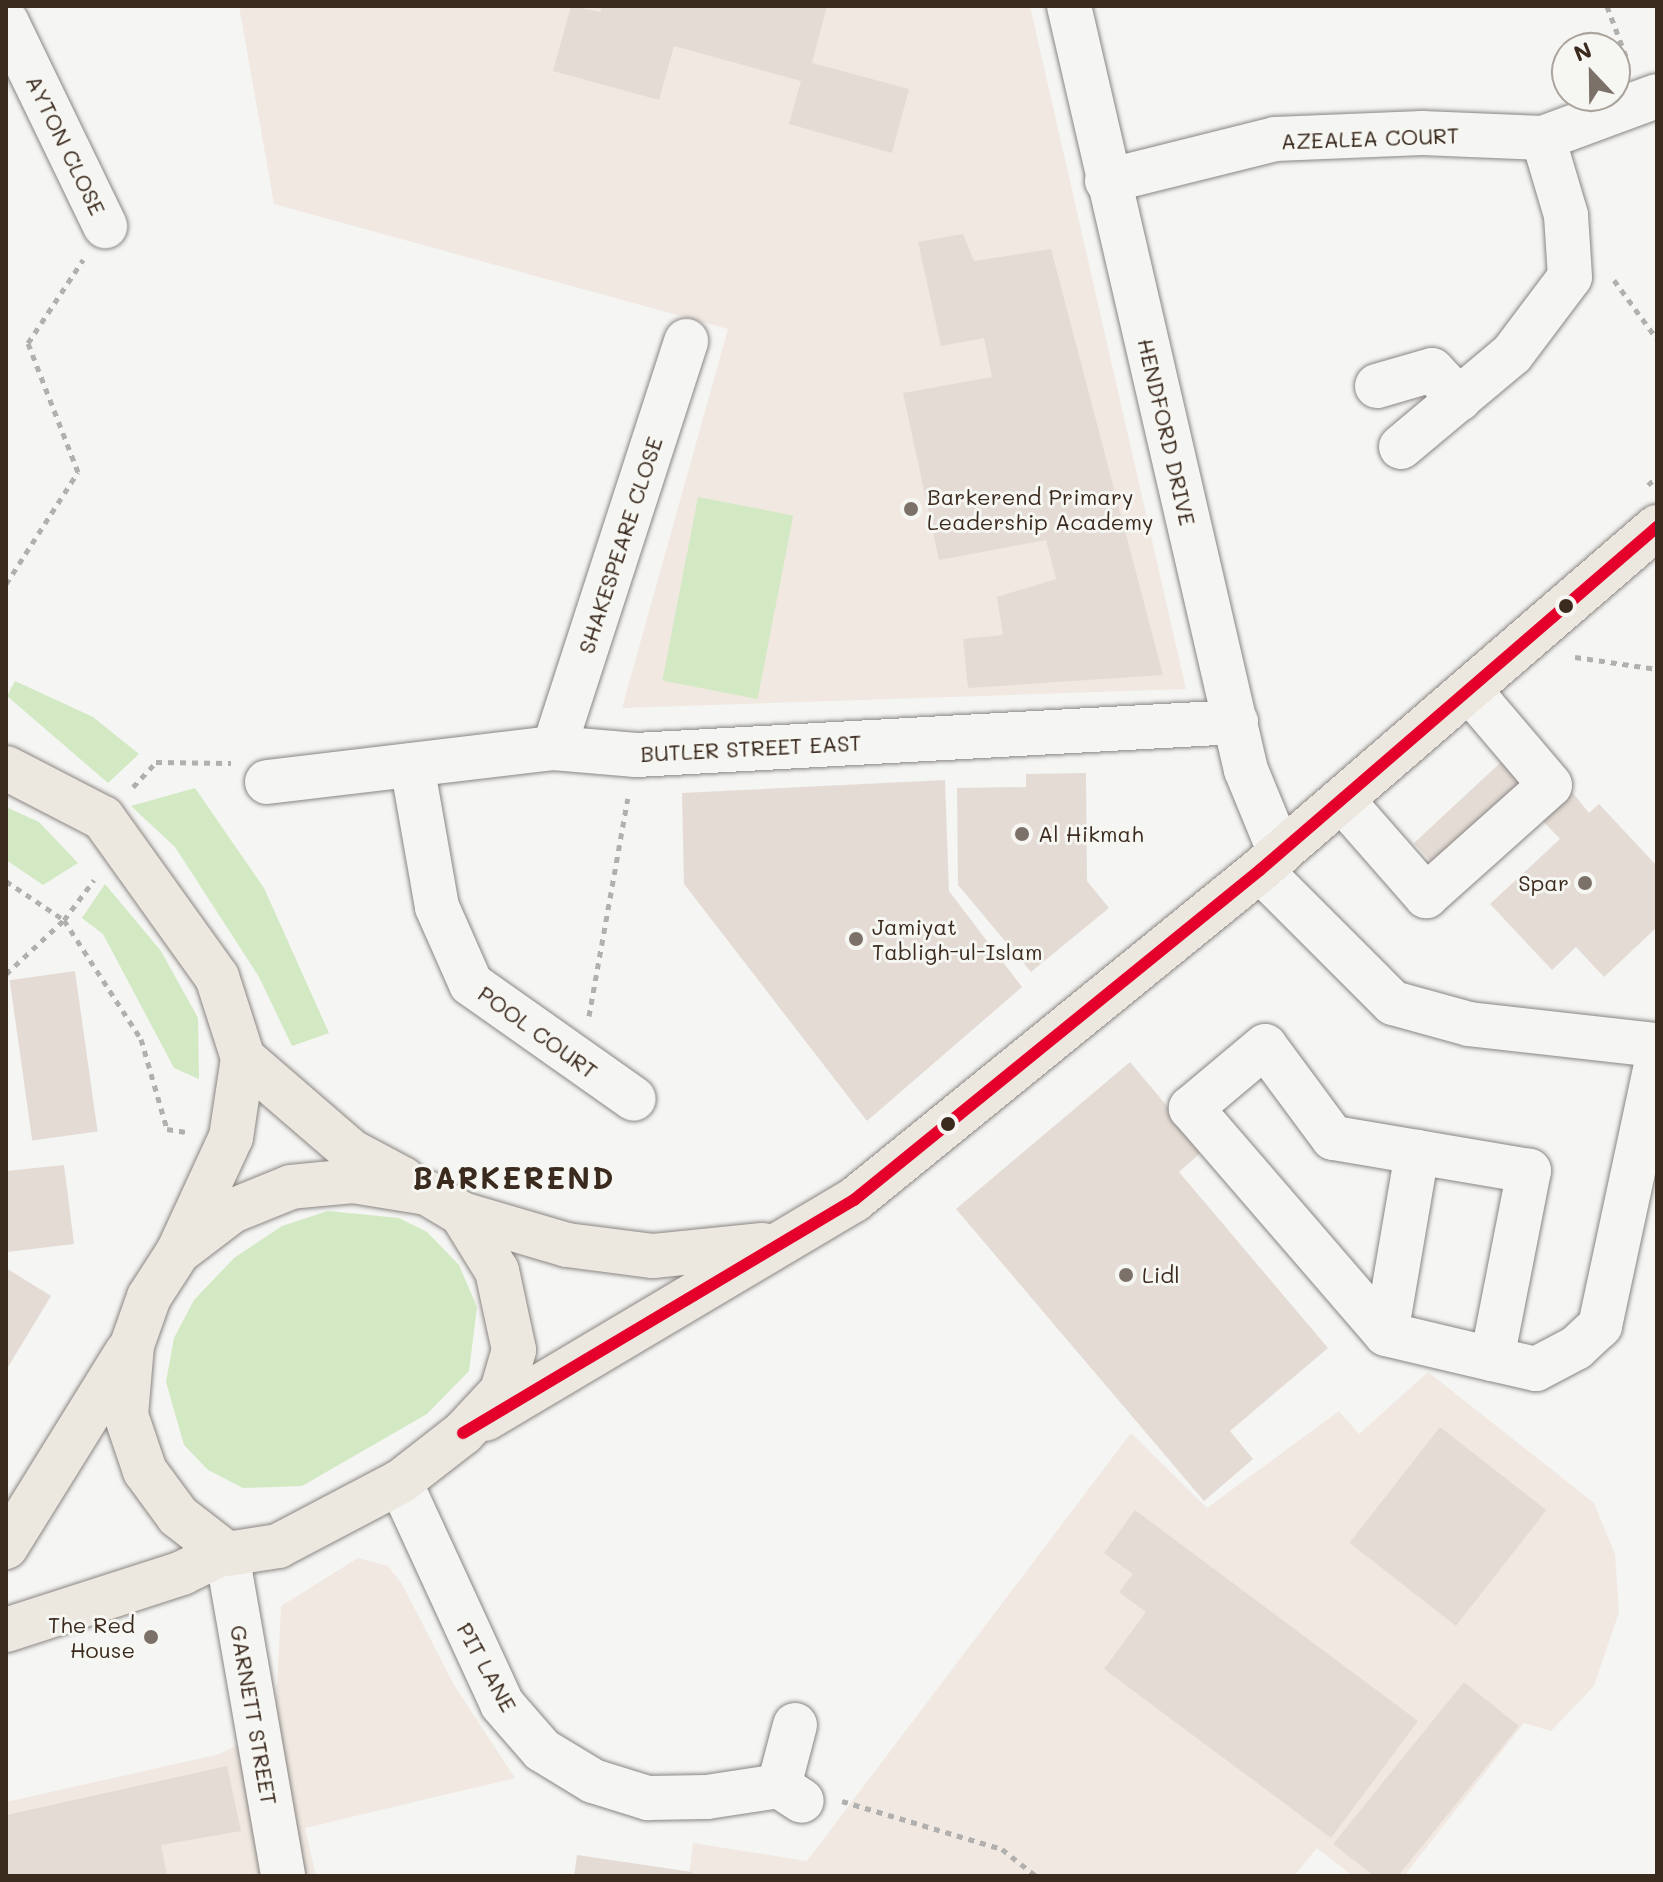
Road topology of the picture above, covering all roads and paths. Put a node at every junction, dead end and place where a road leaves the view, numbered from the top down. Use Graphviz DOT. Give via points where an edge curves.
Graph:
graph roads {
  1 [pos="1069,6"];
  2 [pos="1607,6"];
  3 [pos="6,21"];
  4 [pos="1650,100"];
  5 [pos="1543,138"];
  6 [pos="1107,181"];
  7 [pos="105,226"];
  8 [pos="686,341"];
  9 [pos="1377,386"];
  10 [pos="1459,399"];
  11 [pos="1401,447"];
  12 [pos="1657,477"];
  13 [pos="1646,511"];
  14 [pos="6,584"];
  15 [pos="1519,648"];
  16 [pos="1657,669"];
  17 [pos="1470,691"];
  18 [pos="1236,722"];
  19 [pos="554,748"];
  20 [pos="636,755"];
  21 [pos="412,765"];
  22 [pos="6,768"];
  23 [pos="267,782"];
  24 [pos="1342,800"];
  25 [pos="103,818"];
  26 [pos="1270,861"];
  27 [pos="6,881"];
  28 [pos="64,920"];
  29 [pos="6,974"];
  30 [pos="1657,1045"];
  31 [pos="243,1058"];
  32 [pos="1657,1060"];
  33 [pos="581,1065"];
  34 [pos="634,1099"];
  35 [pos="215,1136"];
  36 [pos="1417,1152"];
  37 [pos="445,1204"];
  38 [pos="779,1244"];
  39 [pos="178,1252"];
  40 [pos="1386,1334"];
  41 [pos="132,1345"];
  42 [pos="1492,1359"];
  43 [pos="463,1433"];
  44 [pos="400,1482"];
  45 [pos="6,1547"];
  46 [pos="225,1553"];
  47 [pos="6,1630"];
  48 [pos="795,1725"];
  49 [pos="790,1793"];
  50 [pos="283,1876"];
  51 [pos="1036,1876"];
  1 -- 6 [label="street, HENDFORD DRIVE"];
  2 -- 4 [label="path"];
  3 -- 7 [label="street, AYTON CLOSE"];
  4 -- 5 [label="street, AZEALEA COURT"];
  5 -- 6 [label="street, AZEALEA COURT" via="1422,133 1275,139"];
  5 -- 10 [label="street" via="1566,215 1570,277 1512,354"];
  6 -- 18 [label="street, HENDFORD DRIVE"];
  7 -- 14 [label="path" via="28,343 78,472"];
  8 -- 19 [label="street, SHAKESPEARE CLOSE"];
  9 -- 10 [label="street" via="1432,370"];
  10 -- 11 [label="street"];
  12 -- 13 [label="path"];
  13 -- 15 [label="main road"];
  15 -- 16 [label="path"];
  15 -- 17 [label="main road"];
  17 -- 24 [label="main road"];
  17 -- 24 [label="street" via="1550,785 1426,896"];
  18 -- 20 [label="street, BUTLER STREET EAST"];
  18 -- 26 [label="street, HENDFORD DRIVE"];
  19 -- 20 [label="street, BUTLER STREET EAST"];
  19 -- 21 [label="street, BUTLER STREET EAST"];
  20 -- 33 [label="path"];
  21 -- 23 [label="street, BUTLER STREET EAST"];
  21 -- 33 [label="street, POOL COURT" via="437,907 471,984"];
  22 -- 25 [label="main road"];
  23 -- 25 [label="path" via="223,759 156,762"];
  24 -- 26 [label="main road"];
  25 -- 28 [label="path" via="95,878"];
  25 -- 31 [label="main road" via="217,977"];
  26 -- 30 [label="street, HENDFORD DRIVE" via="1393,1003 1469,1024"];
  26 -- 38 [label="main road" via="854,1200"];
  27 -- 28 [label="path"];
  28 -- 29 [label="path"];
  28 -- 35 [label="path" via="141,1039 167,1129"];
  31 -- 35 [label="main road"];
  31 -- 37 [label="main road" via="352,1152"];
  32 -- 42 [label="street" via="1600,1326 1576,1348 1536,1369"];
  33 -- 34 [label="street, POOL COURT"];
  35 -- 39 [label="main road"];
  36 -- 40 [label="street"];
  36 -- 40 [label="street" via="1333,1138 1265,1046 1191,1108"];
  36 -- 42 [label="street" via="1529,1171"];
  37 -- 38 [label="main road" via="567,1245 653,1256"];
  37 -- 39 [label="main road" via="353,1181 291,1187 232,1211"];
  37 -- 43 [label="main road" via="497,1271 514,1350 502,1391"];
  38 -- 43 [label="main road"];
  39 -- 41 [label="main road" via="149,1297"];
  40 -- 42 [label="street"];
  41 -- 45 [label="main road"];
  41 -- 46 [label="main road" via="126,1415 145,1471 178,1516"];
  43 -- 44 [label="main road"];
  44 -- 46 [label="main road" via="278,1546"];
  44 -- 49 [label="street, PIT LANE" via="496,1693 542,1750 593,1781 648,1798"];
  46 -- 47 [label="main road" via="182,1573"];
  46 -- 50 [label="street, GARNETT STREET"];
  48 -- 49 [label="street"];
  49 -- 51 [label="path" via="846,1800 1002,1849"];
}
